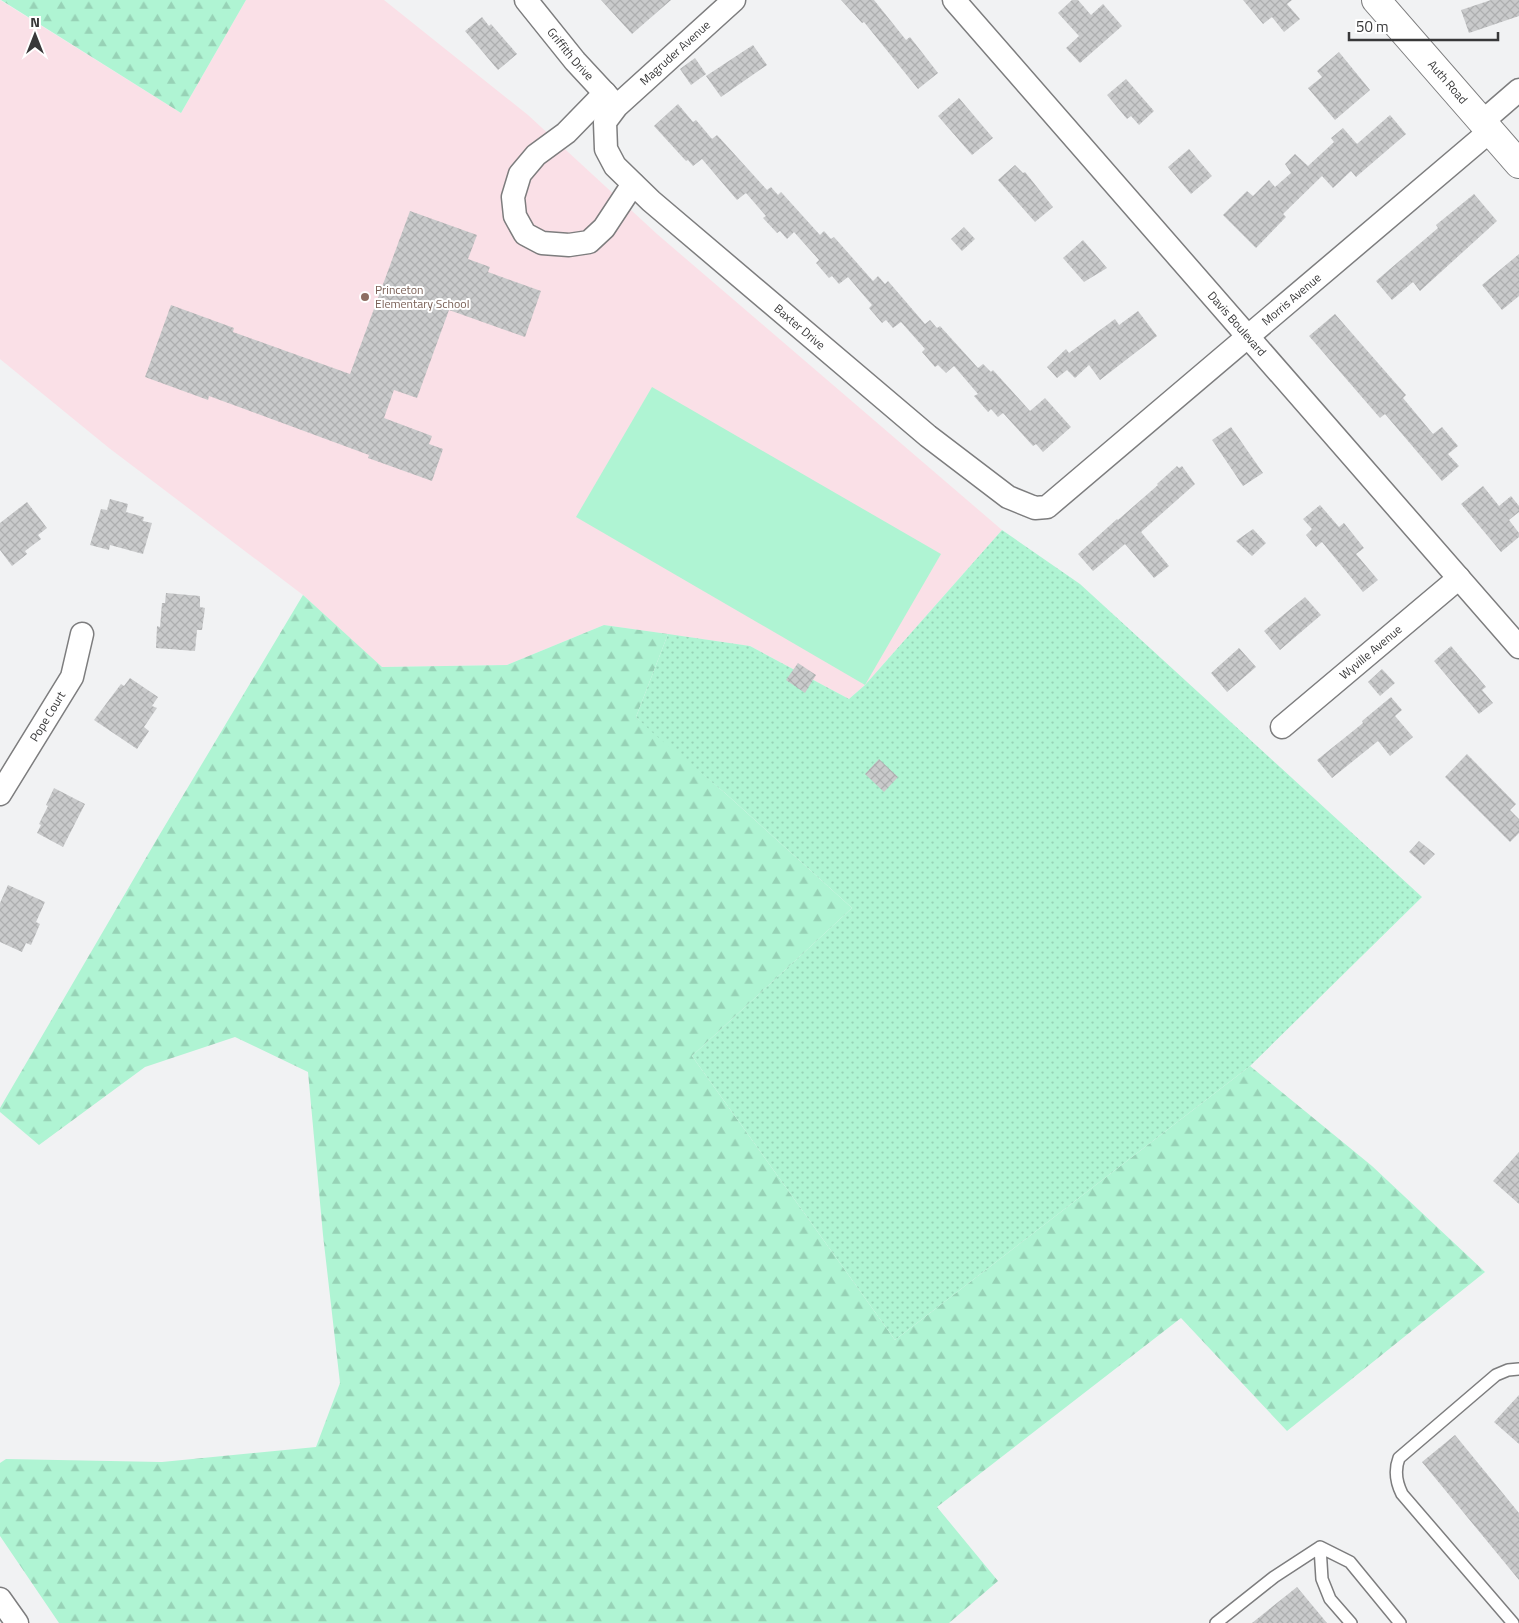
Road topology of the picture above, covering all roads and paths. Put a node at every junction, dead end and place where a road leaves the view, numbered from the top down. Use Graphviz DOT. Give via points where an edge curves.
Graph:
graph roads {
  1 [pos="526,0"];
  2 [pos="734,0"];
  3 [pos="954,0"];
  4 [pos="1376,0"];
  5 [pos="1519,90"];
  6 [pos="611,99"];
  7 [pos="1486,126"];
  8 [pos="1519,164"];
  9 [pos="633,184"];
  10 [pos="1248,336"];
  11 [pos="1047,507"];
  12 [pos="1459,578"];
  13 [pos="82,634"];
  14 [pos="1519,647"];
  15 [pos="1282,727"];
  16 [pos="0,794"];
  17 [pos="1519,1369"];
  18 [pos="1320,1547"];
  19 [pos="0,1599"];
  20 [pos="17,1623"];
  21 [pos="1216,1623"];
  22 [pos="1351,1623"];
  23 [pos="1400,1623"];
  24 [pos="1514,1623"];
  1 -- 6 [label="street, Griffith Drive" via="575,61"];
  2 -- 6 [label="street, Magruder Avenue"];
  3 -- 10 [label="street, Davis Boulevard"];
  4 -- 7 [label="main road, Auth Road"];
  5 -- 7 [label="street, Morris Avenue"];
  6 -- 9 [label="street, Baxter Drive" via="605,122 606,149 615,166"];
  6 -- 9 [label="street, Magruder Avenue" via="536,155 520,174 513,197 514,216 526,234 542,243 569,245 589,242 604,228"];
  7 -- 8 [label="main road, Auth Road"];
  7 -- 10 [label="street, Morris Avenue"];
  9 -- 11 [label="street, Baxter Drive" via="928,436 1008,497 1035,508"];
  10 -- 11 [label="street, Morris Avenue"];
  10 -- 12 [label="street, Davis Boulevard"];
  12 -- 14 [label="street, Davis Boulevard"];
  12 -- 15 [label="street, Wyville Avenue"];
  13 -- 16 [label="street, Pope Court" via="72,677"];
  17 -- 24 [label="lane" via="1496,1375 1399,1458 1395,1468 1402,1494"];
  18 -- 21 [label="lane" via="1274,1577"];
  18 -- 22 [label="lane" via="1322,1580 1330,1599"];
  18 -- 23 [label="lane" via="1350,1562"];
  19 -- 20 [label="street"];
}
